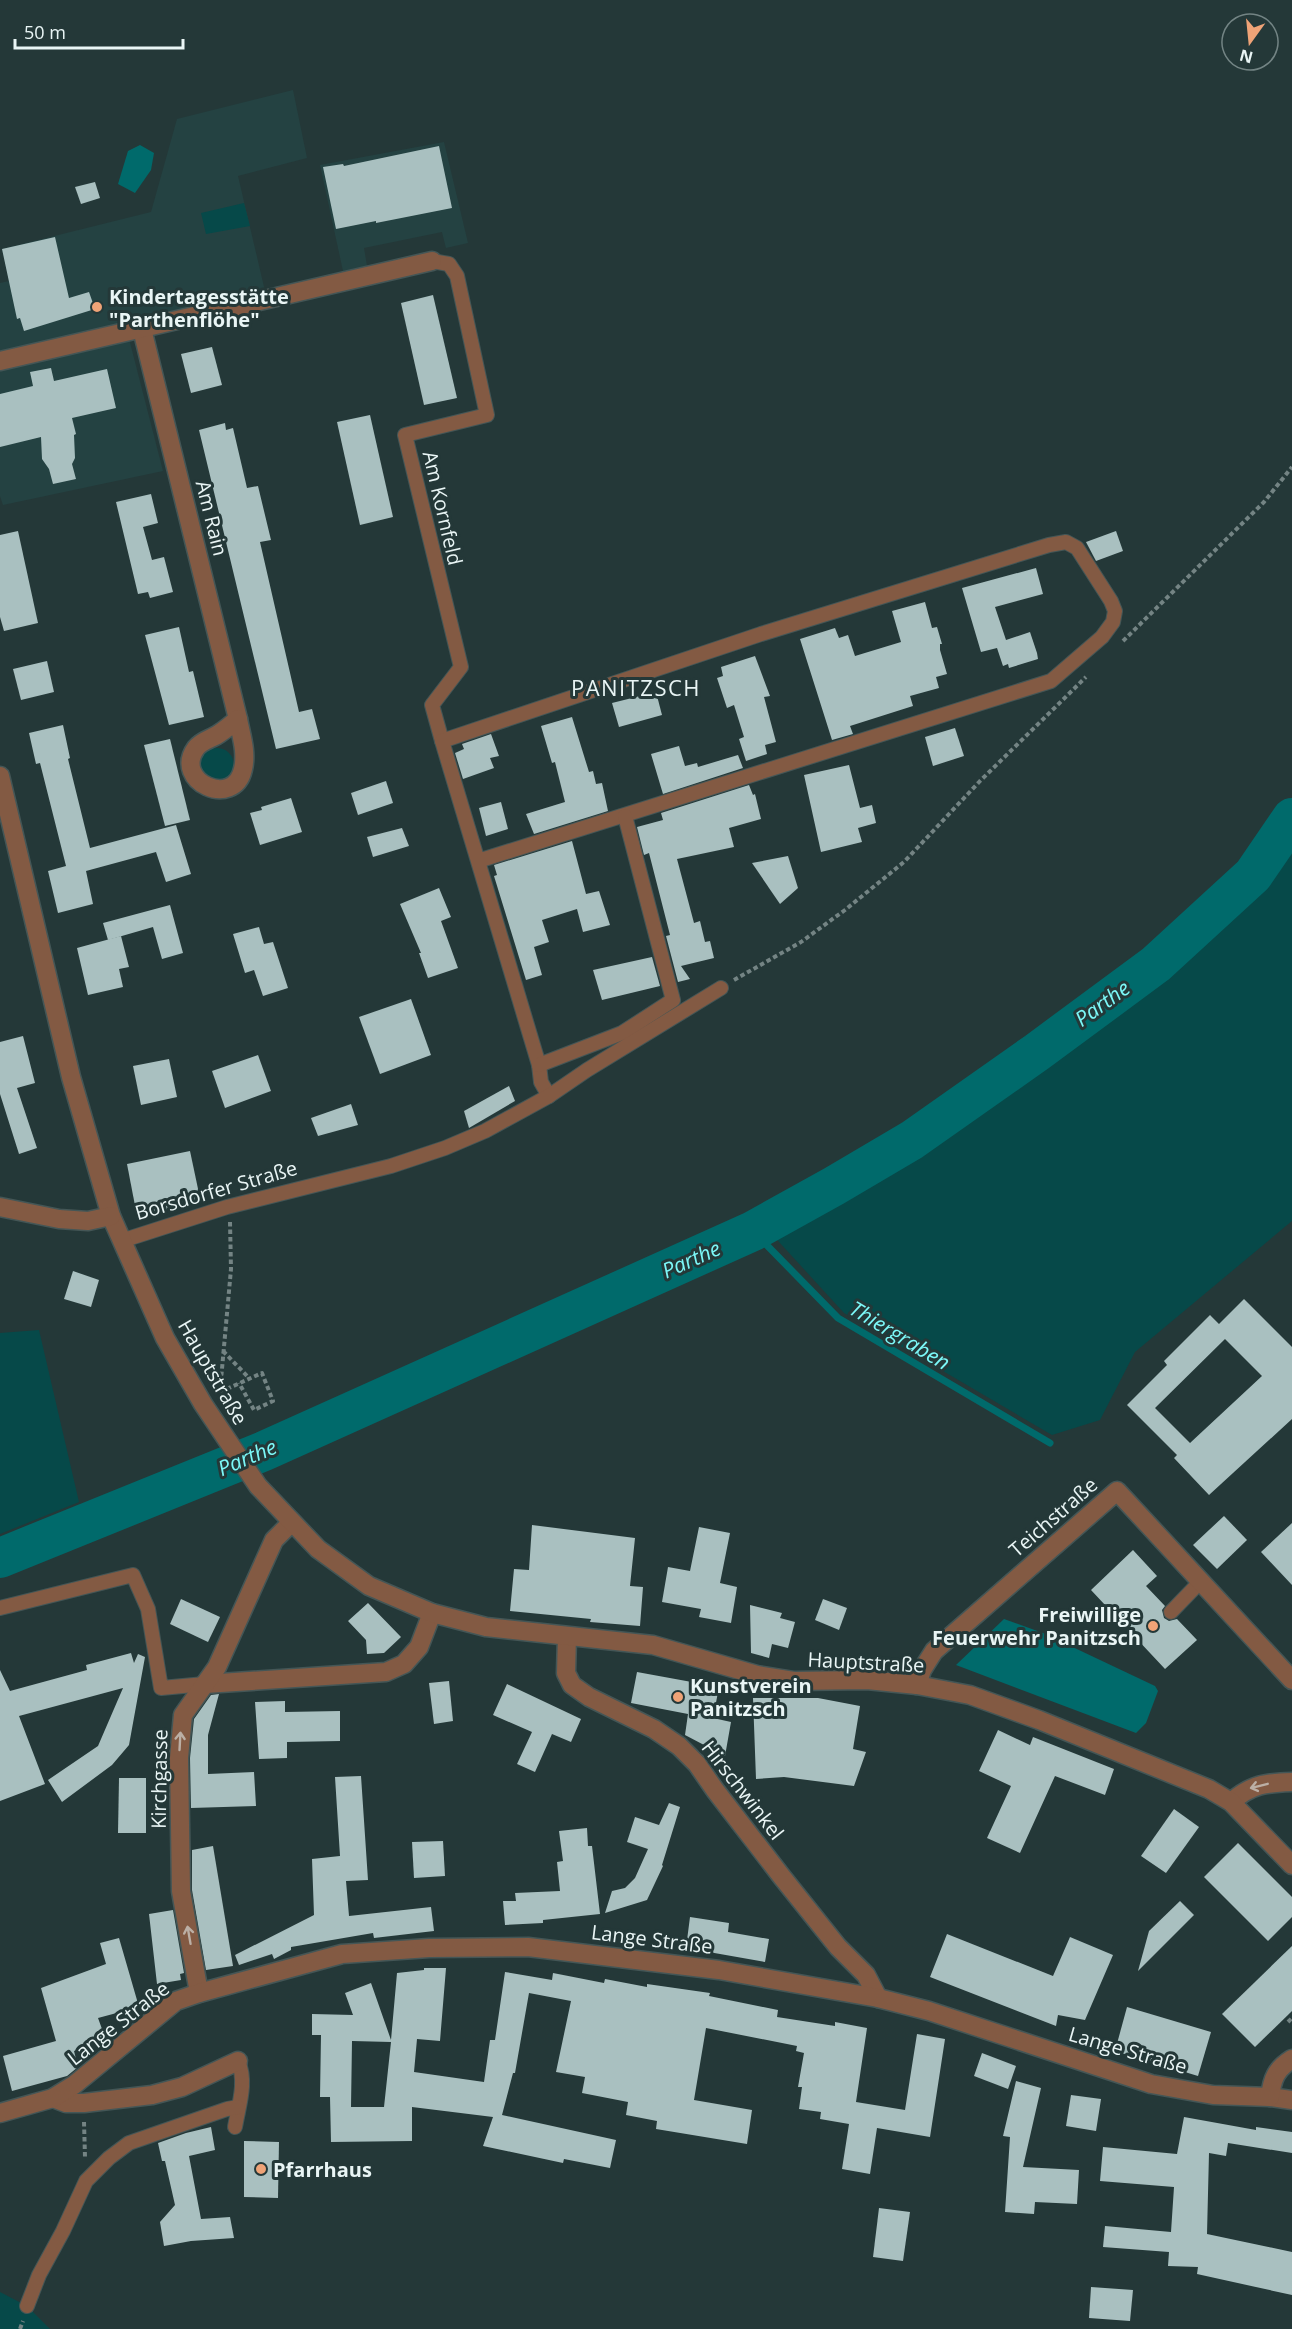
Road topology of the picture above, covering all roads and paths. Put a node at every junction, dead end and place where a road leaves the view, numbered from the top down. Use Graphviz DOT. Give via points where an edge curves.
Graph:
graph roads {
  1 [pos="432,261"];
  2 [pos="142,329"];
  3 [pos="0,361"];
  4 [pos="1292,467"];
  5 [pos="1115,649"];
  6 [pos="1090,674"];
  7 [pos="238,719"];
  8 [pos="442,741"];
  9 [pos="0,776"];
  10 [pos="625,816"];
  11 [pos="478,861"];
  12 [pos="721,988"];
  13 [pos="539,1065"];
  14 [pos="549,1096"];
  15 [pos="0,1207"];
  16 [pos="227,1207"];
  17 [pos="111,1216"];
  18 [pos="121,1241"];
  19 [pos="223,1350"];
  20 [pos="249,1379"];
  21 [pos="239,1383"];
  22 [pos="220,1392"];
  23 [pos="202,1404"];
  24 [pos="291,1522"];
  25 [pos="1200,1581"];
  26 [pos="0,1608"];
  27 [pos="432,1612"];
  28 [pos="1170,1612"];
  29 [pos="567,1636"];
  30 [pos="1292,1680"];
  31 [pos="205,1684"];
  32 [pos="918,1685"];
  33 [pos="1292,1782"];
  34 [pos="1232,1802"];
  35 [pos="1292,1865"];
  36 [pos="199,1993"];
  37 [pos="878,1998"];
  38 [pos="1292,2060"];
  39 [pos="238,2061"];
  40 [pos="1270,2097"];
  41 [pos="53,2098"];
  42 [pos="1292,2100"];
  43 [pos="238,2107"];
  44 [pos="0,2113"];
  45 [pos="84,2118"];
  46 [pos="235,2127"];
  47 [pos="86,2181"];
  48 [pos="27,2306"];
  1 -- 2 [label="street"];
  1 -- 8 [label="lane, Am Kornfeld" via="449,264 457,276 487,415 405,435 461,667 432,705"];
  2 -- 3 [label="street"];
  2 -- 7 [label="street, Am Rain"];
  4 -- 5 [label="path" via="1264,502"];
  6 -- 12 [label="path" via="904,862 801,942"];
  8 -- 10 [label="lane" via="761,634 1048,545 1066,542 1077,548 1111,601 1115,611 1113,622 1102,637 1051,681"];
  8 -- 11 [label="lane"];
  9 -- 17 [label="street, Borsdorfer Straße" via="69,1065"];
  10 -- 11 [label="lane"];
  10 -- 13 [label="lane" via="673,1000 622,1033"];
  11 -- 13 [label="lane"];
  12 -- 14 [label="lane, Borsdorfer Straße"];
  13 -- 14 [label="lane" via="541,1082"];
  14 -- 16 [label="lane, Borsdorfer Straße" via="445,1148 391,1166"];
  15 -- 17 [label="street" via="59,1219 88,1221"];
  16 -- 18 [label="lane, Borsdorfer Straße"];
  16 -- 19 [label="path" via="231,1269"];
  17 -- 18 [label="street, Borsdorfer Straße"];
  18 -- 23 [label="street, Hauptstraße" via="165,1338"];
  19 -- 20 [label="path"];
  19 -- 22 [label="path"];
  20 -- 21 [label="path"];
  20 -- 21 [label="path" via="262,1372 273,1401 254,1410"];
  21 -- 22 [label="path"];
  22 -- 23 [label="path"];
  23 -- 24 [label="street, Hauptstraße" via="258,1486"];
  24 -- 27 [label="street, Hauptstraße" via="318,1549 369,1586"];
  24 -- 31 [label="street, Kirchgasse" via="274,1540 217,1667"];
  25 -- 28 [label="lane"];
  25 -- 30 [label="street, Teichstraße"];
  25 -- 32 [label="street, Teichstraße" via="1117,1491 934,1651"];
  26 -- 31 [label="lane" via="133,1575 148,1609 161,1688"];
  27 -- 29 [label="street, Hauptstraße" via="486,1627"];
  27 -- 31 [label="street" via="419,1647 404,1664 386,1672"];
  29 -- 32 [label="street, Hauptstraße" via="653,1645 757,1675"];
  29 -- 37 [label="street, Hirschwinkel" via="566,1673 572,1685 654,1729 697,1764 838,1947 866,1975"];
  36 -- 31 [label="street, Kirchgasse, one-way" via="181,1891 179,1758 183,1715"];
  32 -- 34 [label="street, Hauptstraße" via="970,1695 1039,1720"];
  33 -- 34 [label="street, one-way" via="1246,1789"];
  34 -- 35 [label="street, Hauptstraße"];
  36 -- 37 [label="street, Lange Straße" via="342,1954 528,1947 719,1970"];
  36 -- 41 [label="street, Lange Straße" via="176,2001"];
  37 -- 40 [label="street, Lange Straße" via="1151,2084 1213,2095"];
  38 -- 40 [label="street" via="1281,2066 1271,2081"];
  39 -- 41 [label="street, Lange Straße" via="182,2087 152,2095 84,2103"];
  39 -- 43 [label="lane, Lange Straße" via="243,2072"];
  40 -- 42 [label="street, Lange Straße"];
  41 -- 44 [label="street, Lange Straße"];
  43 -- 46 [label="lane, Lange Straße"];
  43 -- 47 [label="lane" via="129,2143"];
  45 -- 47 [label="path"];
  47 -- 48 [label="lane"];
}
